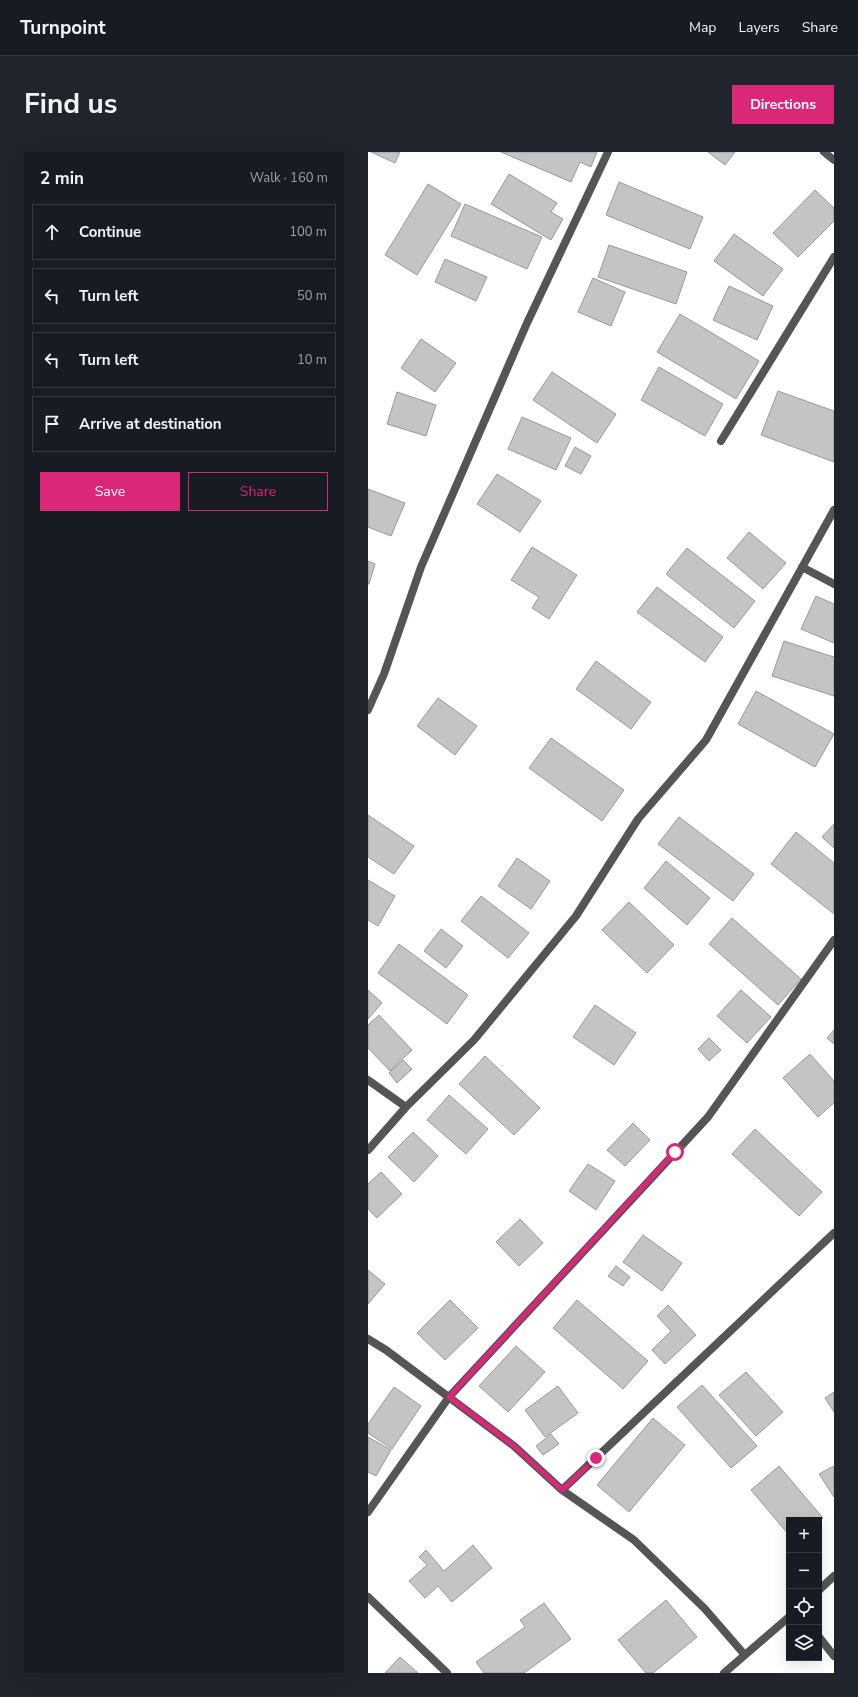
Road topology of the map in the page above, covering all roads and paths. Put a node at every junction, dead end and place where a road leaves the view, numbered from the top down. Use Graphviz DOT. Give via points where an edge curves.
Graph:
graph roads {
  1 [pos="608,152"];
  2 [pos="824,152"];
  3 [pos="834,160"];
  4 [pos="834,257"];
  5 [pos="721,441"];
  6 [pos="834,510"];
  7 [pos="802,567"];
  8 [pos="834,584"];
  9 [pos="368,710"];
  10 [pos="834,940"];
  11 [pos="368,1080"];
  12 [pos="406,1107"];
  13 [pos="368,1150"];
  14 [pos="834,1232"];
  15 [pos="368,1339"];
  16 [pos="449,1397"];
  17 [pos="562,1490"];
  18 [pos="368,1512"];
  19 [pos="834,1576"];
  20 [pos="820,1589"];
  21 [pos="368,1597"];
  22 [pos="786,1619"];
  23 [pos="822,1641"];
  24 [pos="744,1654"];
  25 [pos="834,1656"];
  26 [pos="447,1673"];
  27 [pos="724,1673"];
  1 -- 9 [label="street" via="527,323 421,567 384,674"];
  2 -- 3 [label="street"];
  4 -- 5 [label="street"];
  6 -- 7 [label="street"];
  7 -- 8 [label="street"];
  7 -- 12 [label="street" via="706,740 638,819 576,916 474,1040"];
  10 -- 16 [label="street" via="708,1117"];
  11 -- 12 [label="street"];
  12 -- 13 [label="street"];
  14 -- 17 [label="street"];
  15 -- 16 [label="street"];
  16 -- 17 [label="street" via="514,1446"];
  16 -- 18 [label="street"];
  17 -- 24 [label="street" via="634,1540 705,1608"];
  19 -- 20 [label="street"];
  21 -- 26 [label="street"];
  22 -- 24 [label="street"];
  23 -- 25 [label="street"];
  24 -- 27 [label="street"];
}
